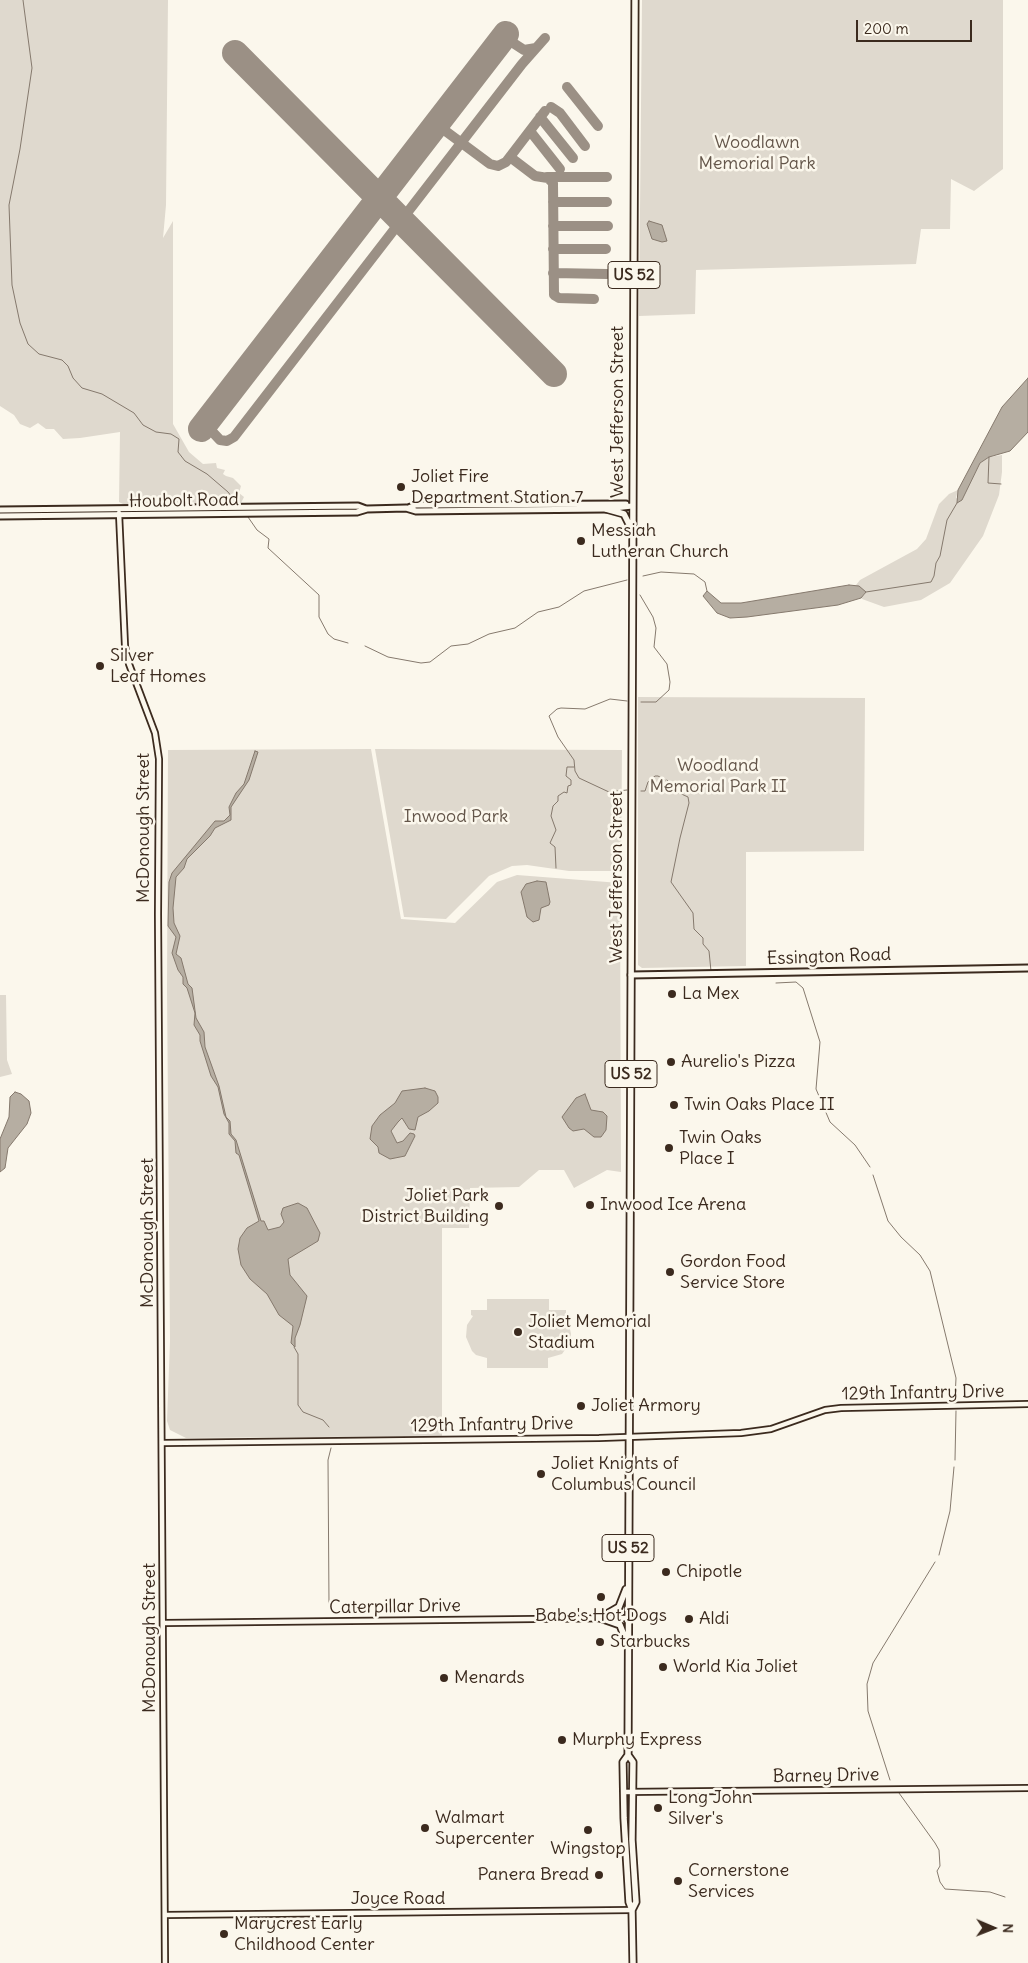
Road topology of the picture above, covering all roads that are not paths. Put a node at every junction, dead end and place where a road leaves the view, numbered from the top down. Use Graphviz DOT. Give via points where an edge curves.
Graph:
graph roads {
  1 [pos="635,0"];
  2 [pos="632,506"];
  3 [pos="408,508"];
  4 [pos="119,509"];
  5 [pos="367,509"];
  6 [pos="606,509"];
  7 [pos="0,510"];
  8 [pos="119,515"];
  9 [pos="0,516"];
  10 [pos="633,532"];
  11 [pos="1028,968"];
  12 [pos="631,975"];
  13 [pos="1028,1404"];
  14 [pos="629,1435"];
  15 [pos="163,1443"];
  16 [pos="627,1584"];
  17 [pos="600,1618"];
  18 [pos="627,1618"];
  19 [pos="164,1623"];
  20 [pos="627,1643"];
  21 [pos="628,1755"];
  22 [pos="1028,1788"];
  23 [pos="632,1791"];
  24 [pos="624,1792"];
  25 [pos="632,1910"];
  26 [pos="165,1916"];
  27 [pos="165,1963"];
  28 [pos="633,1963"];
  1 -- 2 [label="main road, West Jefferson Street / US 52"];
  2 -- 3 [label="main road, Houbolt Road" via="620,503 458,504"];
  2 -- 6 [label="main road, Houbolt Road"];
  2 -- 10 [label="main road, West Jefferson Street / US 52"];
  3 -- 5 [label="main road, Houbolt Road"];
  3 -- 6 [label="main road, Houbolt Road" via="416,511"];
  4 -- 5 [label="main road, Houbolt Road" via="358,506"];
  4 -- 7 [label="main road, Houbolt Road"];
  4 -- 8 [label="street, McDonough Street"];
  5 -- 8 [label="main road, Houbolt Road" via="357,512"];
  6 -- 10 [label="main road" via="624,514"];
  8 -- 9 [label="main road, Houbolt Road"];
  8 -- 15 [label="street, McDonough Street" via="126,646 129,664 155,733 159,759"];
  10 -- 12 [label="main road, West Jefferson Street / US 52"];
  11 -- 12 [label="main road, Essington Road"];
  12 -- 14 [label="main road, West Jefferson Street / US 52"];
  13 -- 14 [label="street, 129th Infantry Drive" via="849,1407 825,1410 771,1429 752,1432"];
  14 -- 15 [label="street, 129th Infantry Drive"];
  14 -- 16 [label="main road, West Jefferson Street / US 52"];
  15 -- 19 [label="street, McDonough Street"];
  16 -- 17 [label="main road" via="619,1607"];
  16 -- 18 [label="main road, West Jefferson Street / US 52"];
  17 -- 18 [label="street, Caterpillar Drive"];
  17 -- 19 [label="street, Caterpillar Drive"];
  17 -- 20 [label="main road" via="620,1625"];
  18 -- 20 [label="main road, West Jefferson Street / US 52"];
  19 -- 26 [label="street, McDonough Street"];
  20 -- 21 [label="main road, West Jefferson Street / US 52"];
  21 -- 23 [label="main road, West Jefferson Street / US 52" via="633,1762"];
  21 -- 24 [label="main road, West Jefferson Street / US 52" via="623,1762"];
  22 -- 23 [label="street, Barney Drive"];
  23 -- 24 [label="street, Barney Drive"];
  23 -- 25 [label="main road, West Jefferson Street / US 52" via="636,1902"];
  24 -- 25 [label="main road, West Jefferson Street / US 52"];
  25 -- 26 [label="street, Joyce Road"];
  25 -- 28 [label="main road, West Jefferson Street / US 52"];
  26 -- 27 [label="street, McDonough Street"];
}
